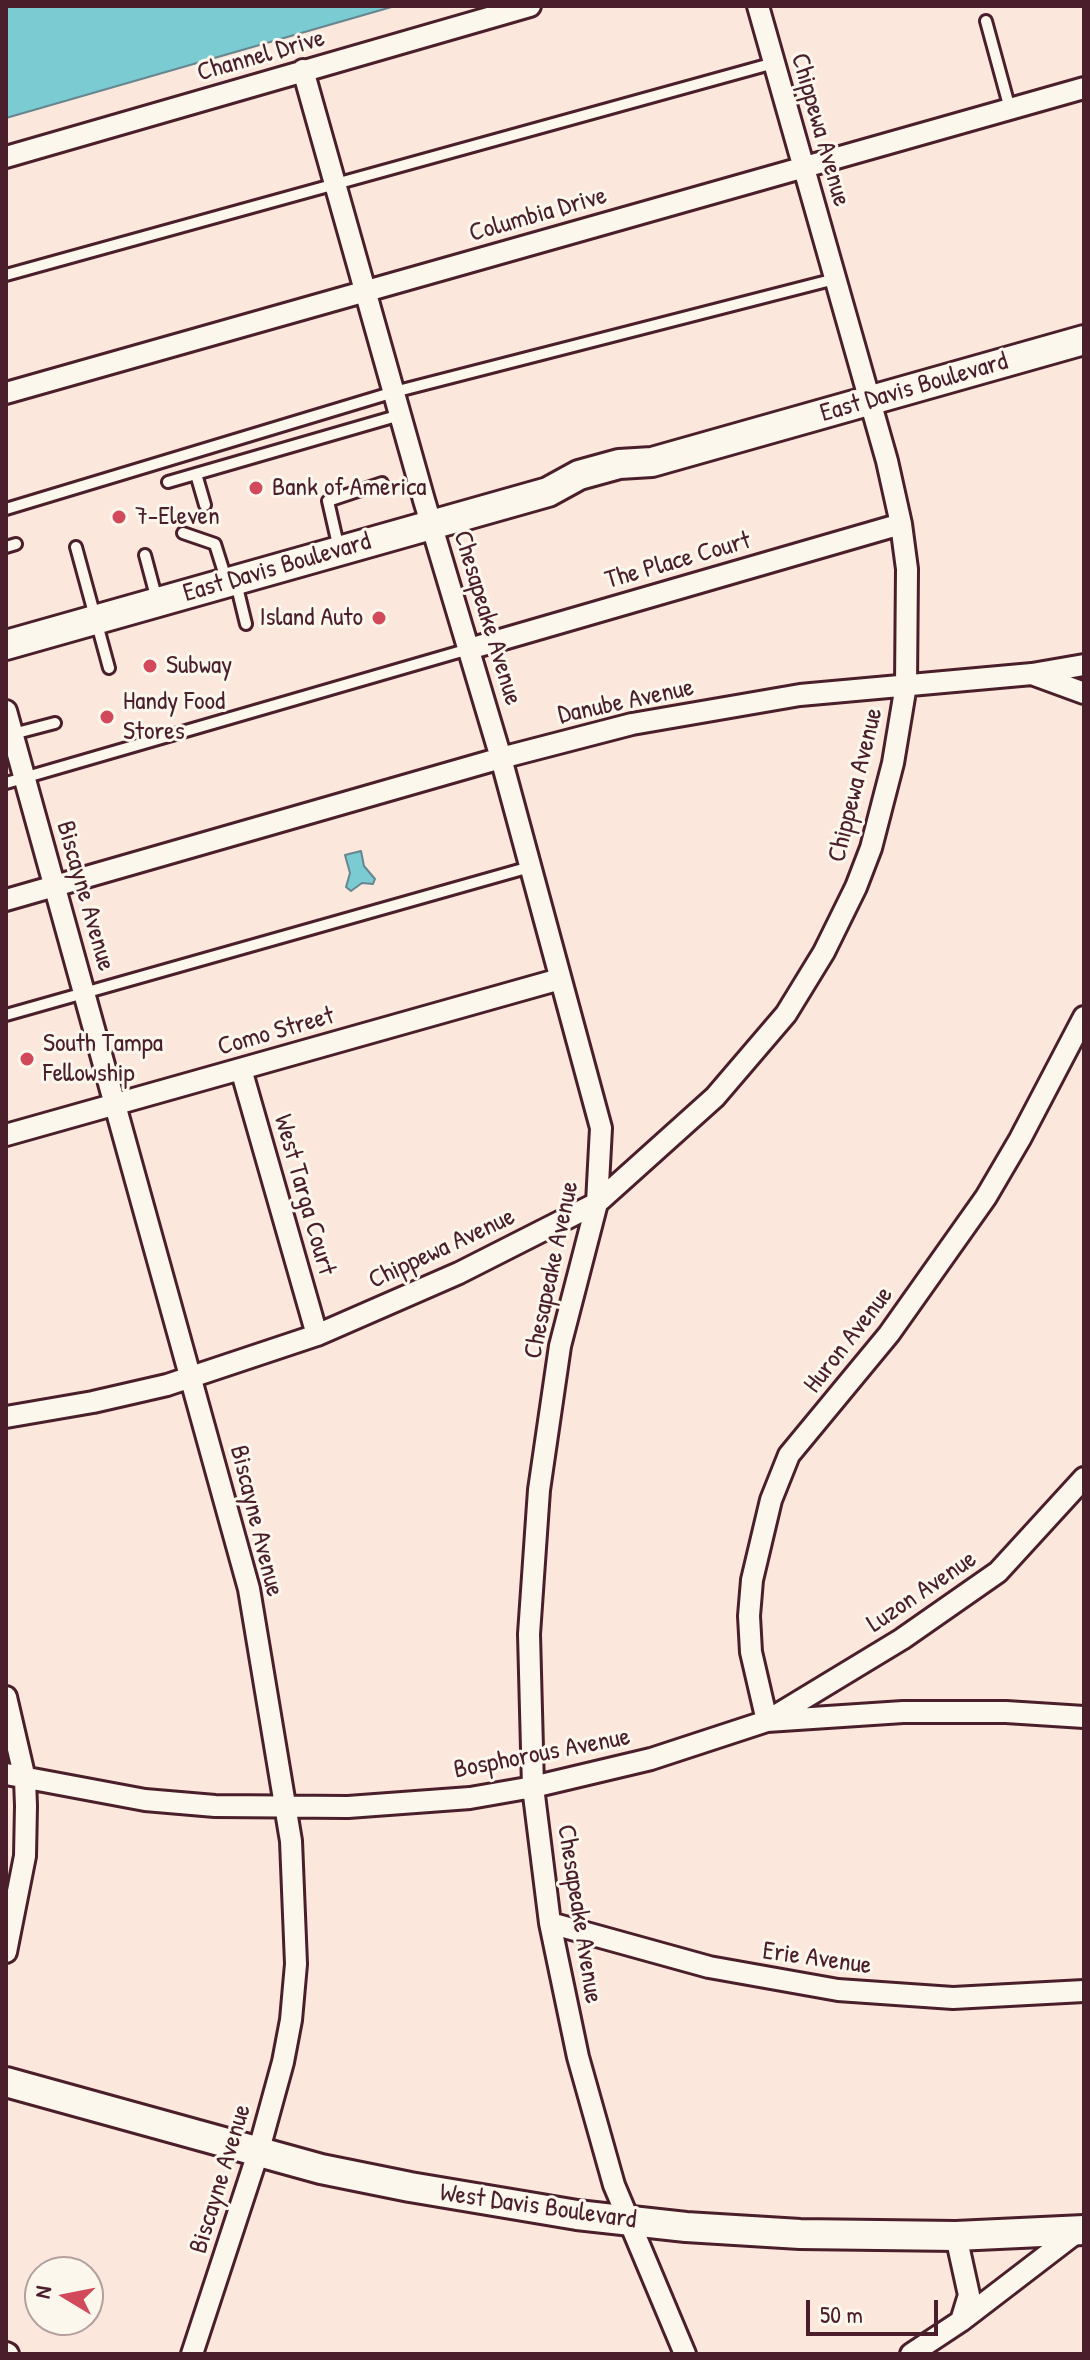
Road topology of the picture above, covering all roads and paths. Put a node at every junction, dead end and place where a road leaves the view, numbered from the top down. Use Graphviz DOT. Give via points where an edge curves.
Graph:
graph roads {
  1 [pos="530,6"];
  2 [pos="758,6"];
  3 [pos="986,21"];
  4 [pos="774,63"];
  5 [pos="303,70"];
  6 [pos="1084,88"];
  7 [pos="1010,109"];
  8 [pos="6,157"];
  9 [pos="803,167"];
  10 [pos="334,183"];
  11 [pos="6,275"];
  12 [pos="835,279"];
  13 [pos="365,291"];
  14 [pos="1084,340"];
  15 [pos="394,392"];
  16 [pos="6,393"];
  17 [pos="870,401"];
  18 [pos="400,415"];
  19 [pos="196,474"];
  20 [pos="168,482"];
  21 [pos="382,483"];
  22 [pos="205,505"];
  23 [pos="6,509"];
  24 [pos="901,524"];
  25 [pos="432,525"];
  26 [pos="211,529"];
  27 [pos="183,533"];
  28 [pos="215,544"];
  29 [pos="76,547"];
  30 [pos="340,551"];
  31 [pos="145,555"];
  32 [pos="231,581"];
  33 [pos="158,602"];
  34 [pos="96,619"];
  35 [pos="246,624"];
  36 [pos="6,645"];
  37 [pos="469,649"];
  38 [pos="1084,665"];
  39 [pos="109,668"];
  40 [pos="1032,674"];
  41 [pos="906,685"];
  42 [pos="1084,693"];
  43 [pos="6,711"];
  44 [pos="55,723"];
  45 [pos="13,734"];
  46 [pos="501,758"];
  47 [pos="16,780"];
  48 [pos="530,867"];
  49 [pos="55,886"];
  50 [pos="6,900"];
  51 [pos="560,979"];
  52 [pos="85,991"];
  53 [pos="6,1015"];
  54 [pos="1084,1017"];
  55 [pos="241,1069"];
  56 [pos="116,1104"];
  57 [pos="6,1135"];
  58 [pos="597,1203"];
  59 [pos="317,1335"];
  60 [pos="192,1378"];
  61 [pos="6,1417"];
  62 [pos="1084,1478"];
  63 [pos="6,1697"];
  64 [pos="1084,1717"];
  65 [pos="767,1721"];
  66 [pos="16,1776"];
  67 [pos="533,1787"];
  68 [pos="287,1808"];
  69 [pos="550,1923"];
  70 [pos="6,1952"];
  71 [pos="1084,1991"];
  72 [pos="6,2082"];
  73 [pos="258,2153"];
  74 [pos="628,2221"];
  75 [pos="1082,2229"];
  76 [pos="956,2236"];
  77 [pos="961,2321"];
  78 [pos="192,2354"];
  79 [pos="683,2354"];
  80 [pos="911,2354"];
  1 -- 5 [label="street, Channel Drive"];
  2 -- 4 [label="street, Chippewa Avenue"];
  3 -- 7 [label="lane"];
  4 -- 9 [label="street, Chippewa Avenue"];
  4 -- 10 [label="lane"];
  5 -- 8 [label="street, Channel Drive"];
  5 -- 10 [label="street, Chesapeake Avenue"];
  6 -- 7 [label="street, Columbia Drive"];
  7 -- 9 [label="street, Columbia Drive"];
  9 -- 12 [label="street, Chippewa Avenue"];
  9 -- 13 [label="street, Columbia Drive"];
  10 -- 11 [label="lane"];
  10 -- 13 [label="street, Chesapeake Avenue"];
  12 -- 15 [label="lane"];
  12 -- 17 [label="street, Chippewa Avenue"];
  13 -- 15 [label="street, Chesapeake Avenue"];
  13 -- 16 [label="street, Columbia Drive"];
  14 -- 17 [label="street, East Davis Boulevard"];
  15 -- 18 [label="street, Chesapeake Avenue"];
  15 -- 23 [label="lane"];
  17 -- 24 [label="street, Chippewa Avenue"];
  17 -- 25 [label="street, East Davis Boulevard" via="652,462 579,475 548,492"];
  18 -- 19 [label="lane"];
  18 -- 25 [label="street, Chesapeake Avenue"];
  19 -- 20 [label="lane"];
  19 -- 22 [label="lane"];
  21 -- 30 [label="lane" via="328,501"];
  24 -- 37 [label="street, The Place Court"];
  24 -- 41 [label="street, Chippewa Avenue" via="907,569"];
  25 -- 30 [label="street, East Davis Boulevard"];
  25 -- 37 [label="street, Chesapeake Avenue"];
  26 -- 28 [label="lane"];
  27 -- 28 [label="lane"];
  28 -- 32 [label="lane"];
  29 -- 34 [label="lane"];
  30 -- 32 [label="street, East Davis Boulevard"];
  31 -- 33 [label="lane"];
  32 -- 33 [label="street, East Davis Boulevard"];
  32 -- 35 [label="lane"];
  33 -- 34 [label="street, East Davis Boulevard"];
  34 -- 36 [label="street, East Davis Boulevard"];
  34 -- 39 [label="lane"];
  37 -- 46 [label="street, Chesapeake Avenue"];
  37 -- 47 [label="lane"];
  38 -- 40 [label="street, Danube Avenue"];
  40 -- 41 [label="street, Danube Avenue"];
  40 -- 42 [label="street"];
  41 -- 46 [label="street, Danube Avenue" via="800,695 632,724"];
  41 -- 58 [label="street, Chippewa Avenue" via="871,848 824,952 786,1014 715,1097"];
  43 -- 45 [label="street, Biscayne Avenue"];
  44 -- 45 [label="lane"];
  45 -- 47 [label="street, Biscayne Avenue"];
  46 -- 48 [label="street, Chesapeake Avenue"];
  46 -- 49 [label="street, Danube Avenue"];
  47 -- 49 [label="street, Biscayne Avenue"];
  48 -- 51 [label="street, Chesapeake Avenue"];
  48 -- 52 [label="lane"];
  49 -- 50 [label="street, Danube Avenue"];
  49 -- 52 [label="street, Biscayne Avenue"];
  51 -- 55 [label="street, Como Street"];
  51 -- 58 [label="street, Chesapeake Avenue" via="601,1128"];
  52 -- 53 [label="lane"];
  52 -- 56 [label="street, Biscayne Avenue"];
  54 -- 65 [label="street, Huron Avenue" via="986,1197 889,1334 789,1455 771,1500 749,1616 751,1652"];
  55 -- 56 [label="street, Como Street"];
  55 -- 59 [label="street, West Targa Court"];
  56 -- 57 [label="street, Como Street"];
  56 -- 60 [label="street, Biscayne Avenue"];
  58 -- 59 [label="street, Chippewa Avenue" via="459,1273"];
  58 -- 67 [label="street, Chesapeake Avenue" via="560,1346 539,1490 529,1634"];
  59 -- 60 [label="street, Chippewa Avenue"];
  60 -- 61 [label="street, Chippewa Avenue"];
  60 -- 68 [label="street, Biscayne Avenue" via="249,1589"];
  62 -- 65 [label="street, Luzon Avenue" via="998,1572 902,1639"];
  63 -- 66 [label="street"];
  64 -- 65 [label="street, Bosphorous Avenue" via="918,1712"];
  65 -- 67 [label="street, Bosphorous Avenue" via="651,1759"];
  66 -- 68 [label="street, Bosphorous Avenue" via="145,1800"];
  66 -- 70 [label="street" via="25,1856"];
  67 -- 68 [label="street, Bosphorous Avenue" via="470,1798"];
  67 -- 69 [label="street, Chesapeake Avenue"];
  68 -- 73 [label="street, Biscayne Avenue" via="296,1964 283,2062"];
  69 -- 71 [label="street, Erie Avenue" via="709,1967 838,1990 953,1998"];
  69 -- 74 [label="street, Chesapeake Avenue" via="578,2057"];
  72 -- 73 [label="street, West Davis Boulevard"];
  73 -- 74 [label="street, West Davis Boulevard" via="410,2187"];
  73 -- 78 [label="street, Biscayne Avenue"];
  74 -- 76 [label="street, West Davis Boulevard" via="746,2231"];
  74 -- 79 [label="street, Chesapeake Avenue"];
  75 -- 76 [label="street, West Davis Boulevard"];
  75 -- 77 [label="street"];
  76 -- 77 [label="street" via="969,2295"];
  77 -- 80 [label="street"];
}
